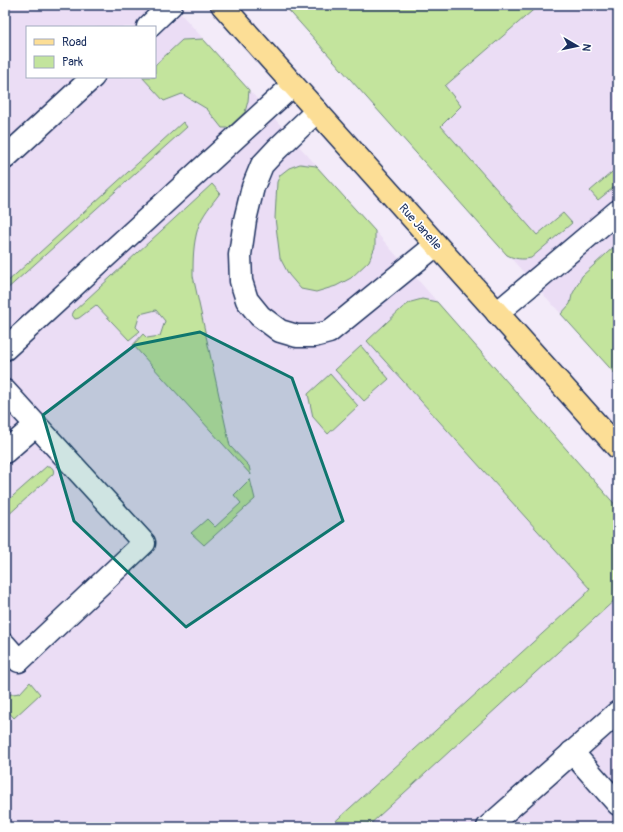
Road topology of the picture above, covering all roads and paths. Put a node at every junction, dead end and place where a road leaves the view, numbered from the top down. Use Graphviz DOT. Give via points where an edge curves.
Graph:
graph roads {
  1 [pos="171,5"];
  2 [pos="222,5"];
  3 [pos="149,26"];
  4 [pos="92,78"];
  5 [pos="293,85"];
  6 [pos="317,111"];
  7 [pos="5,158"];
  8 [pos="618,211"];
  9 [pos="436,244"];
  10 [pos="497,313"];
  11 [pos="5,348"];
  12 [pos="5,391"];
  13 [pos="36,424"];
  14 [pos="618,448"];
  15 [pos="5,452"];
  16 [pos="5,645"];
  17 [pos="618,712"];
  18 [pos="572,752"];
  19 [pos="618,804"];
  20 [pos="488,827"];
  1 -- 3 [label="lane"];
  2 -- 5 [label="main road, Rue Janelle"];
  4 -- 7 [label="lane"];
  5 -- 6 [label="main road, Rue Janelle"];
  5 -- 11 [label="lane"];
  6 -- 9 [label="main road, Rue Janelle"];
  6 -- 9 [label="lane" via="262,165 253,187 240,255 241,282 247,300 260,316 280,330 297,336 314,336 329,332"];
  8 -- 10 [label="lane"];
  9 -- 10 [label="main road, Rue Janelle"];
  10 -- 14 [label="main road, Rue Janelle"];
  12 -- 13 [label="lane"];
  13 -- 15 [label="lane"];
  13 -- 16 [label="lane" via="144,543 19,661"];
  17 -- 18 [label="lane"];
  18 -- 19 [label="lane"];
  18 -- 20 [label="lane"];
}
